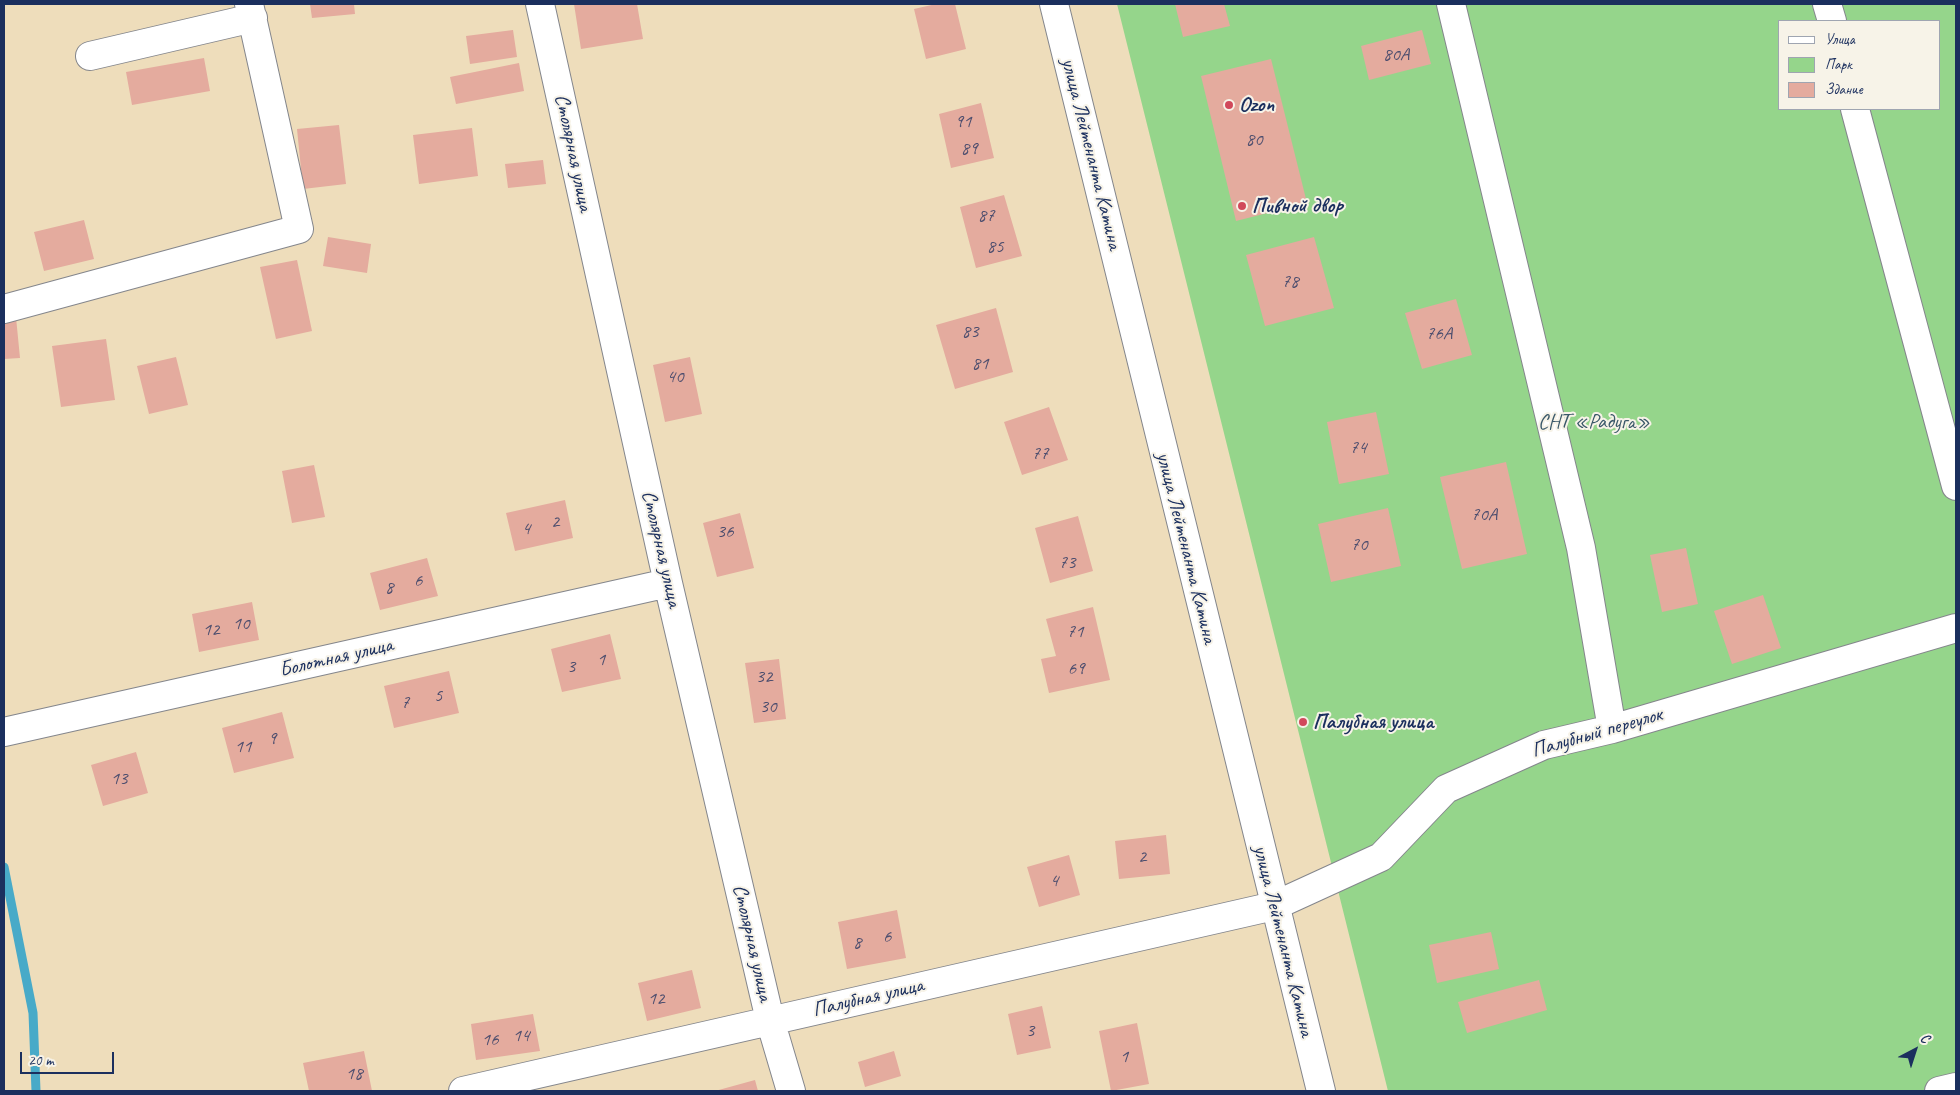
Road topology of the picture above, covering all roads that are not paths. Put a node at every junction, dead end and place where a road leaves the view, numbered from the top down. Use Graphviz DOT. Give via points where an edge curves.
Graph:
graph roads {
  1 [pos="540,4"];
  2 [pos="1054,4"];
  3 [pos="1451,4"];
  4 [pos="1828,4"];
  5 [pos="251,11"];
  6 [pos="1832,20"];
  7 [pos="90,56"];
  8 [pos="1856,110"];
  9 [pos="4,308"];
  10 [pos="1956,486"];
  11 [pos="668,583"];
  12 [pos="1956,628"];
  13 [pos="1612,729"];
  14 [pos="4,732"];
  15 [pos="1274,906"];
  16 [pos="770,1020"];
  17 [pos="1956,1087"];
  18 [pos="463,1091"];
  19 [pos="791,1091"];
  20 [pos="1321,1091"];
  21 [pos="1939,1091"];
  1 -- 11 [label="street, Столярная улица"];
  2 -- 15 [label="street, улица Лейтенанта Катина"];
  3 -- 13 [label="street" via="1581,548"];
  4 -- 6 [label="street"];
  5 -- 7 [label="street"];
  5 -- 9 [label="street" via="299,229"];
  8 -- 10 [label="street"];
  11 -- 14 [label="street, Болотная улица"];
  11 -- 16 [label="street, Столярная улица"];
  12 -- 13 [label="street, Палубный переулок"];
  13 -- 15 [label="street, Палубный переулок" via="1544,745 1446,789 1381,857"];
  15 -- 16 [label="street, Палубная улица"];
  15 -- 20 [label="street, улица Лейтенанта Катина"];
  16 -- 18 [label="street, Палубная улица"];
  16 -- 19 [label="street, Столярная улица"];
  17 -- 21 [label="street"];
}
